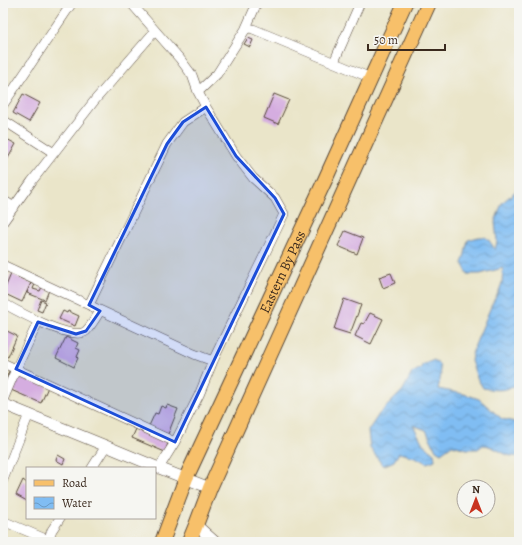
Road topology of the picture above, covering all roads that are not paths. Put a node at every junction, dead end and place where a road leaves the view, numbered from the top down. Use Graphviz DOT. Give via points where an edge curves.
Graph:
graph roads {
  1 [pos="72,3"];
  2 [pos="131,3"];
  3 [pos="257,3"];
  4 [pos="360,3"];
  5 [pos="405,3"];
  6 [pos="429,3"];
  7 [pos="245,30"];
  8 [pos="155,31"];
  9 [pos="334,62"];
  10 [pos="371,78"];
  11 [pos="198,92"];
  12 [pos="3,104"];
  13 [pos="206,106"];
  14 [pos="3,120"];
  15 [pos="54,153"];
  16 [pos="3,200"];
  17 [pos="14,207"];
  18 [pos="3,222"];
  19 [pos="3,265"];
  20 [pos="3,304"];
  21 [pos="89,305"];
  22 [pos="100,311"];
  23 [pos="38,322"];
  24 [pos="213,361"];
  25 [pos="3,363"];
  26 [pos="16,369"];
  27 [pos="3,400"];
  28 [pos="3,404"];
  29 [pos="29,414"];
  30 [pos="175,442"];
  31 [pos="106,446"];
  32 [pos="93,467"];
  33 [pos="159,468"];
  34 [pos="186,478"];
  35 [pos="3,480"];
  36 [pos="210,488"];
  37 [pos="59,519"];
  38 [pos="3,521"];
  39 [pos="196,525"];
  40 [pos="50,541"];
  41 [pos="162,542"];
  42 [pos="189,542"];
  43 [pos="215,542"];
  1 -- 12 [label="street"];
  2 -- 8 [label="street"];
  3 -- 7 [label="street"];
  4 -- 9 [label="street"];
  5 -- 10 [label="main road, Eastern By Pass"];
  6 -- 36 [label="main road, Eastern By Pass"];
  7 -- 9 [label="street" via="253,28"];
  7 -- 11 [label="street" via="217,74"];
  8 -- 11 [label="street" via="192,75"];
  8 -- 15 [label="street" via="95,100"];
  9 -- 10 [label="street"];
  10 -- 34 [label="main road, Eastern By Pass"];
  11 -- 13 [label="street"];
  13 -- 21 [label="street" via="183,122 167,144"];
  13 -- 24 [label="street" via="236,156 253,178 275,198 284,214"];
  14 -- 15 [label="street"];
  15 -- 17 [label="street"];
  16 -- 17 [label="street"];
  17 -- 18 [label="street"];
  19 -- 21 [label="street"];
  20 -- 23 [label="street"];
  21 -- 22 [label="street"];
  22 -- 23 [label="street" via="81,334 69,333"];
  22 -- 24 [label="street"];
  23 -- 26 [label="street"];
  24 -- 30 [label="street"];
  25 -- 26 [label="street"];
  26 -- 27 [label="street"];
  26 -- 30 [label="street"];
  28 -- 29 [label="street"];
  29 -- 31 [label="street"];
  29 -- 35 [label="street"];
  30 -- 33 [label="street"];
  31 -- 32 [label="street"];
  31 -- 33 [label="street"];
  33 -- 34 [label="street"];
  34 -- 36 [label="street"];
  34 -- 41 [label="main road, Eastern By Pass"];
  36 -- 39 [label="main road, Eastern By Pass"];
  37 -- 40 [label="street" via="52,530"];
  38 -- 40 [label="street"];
  39 -- 42 [label="main road, Eastern By Pass"];
  39 -- 43 [label="street"];
}
